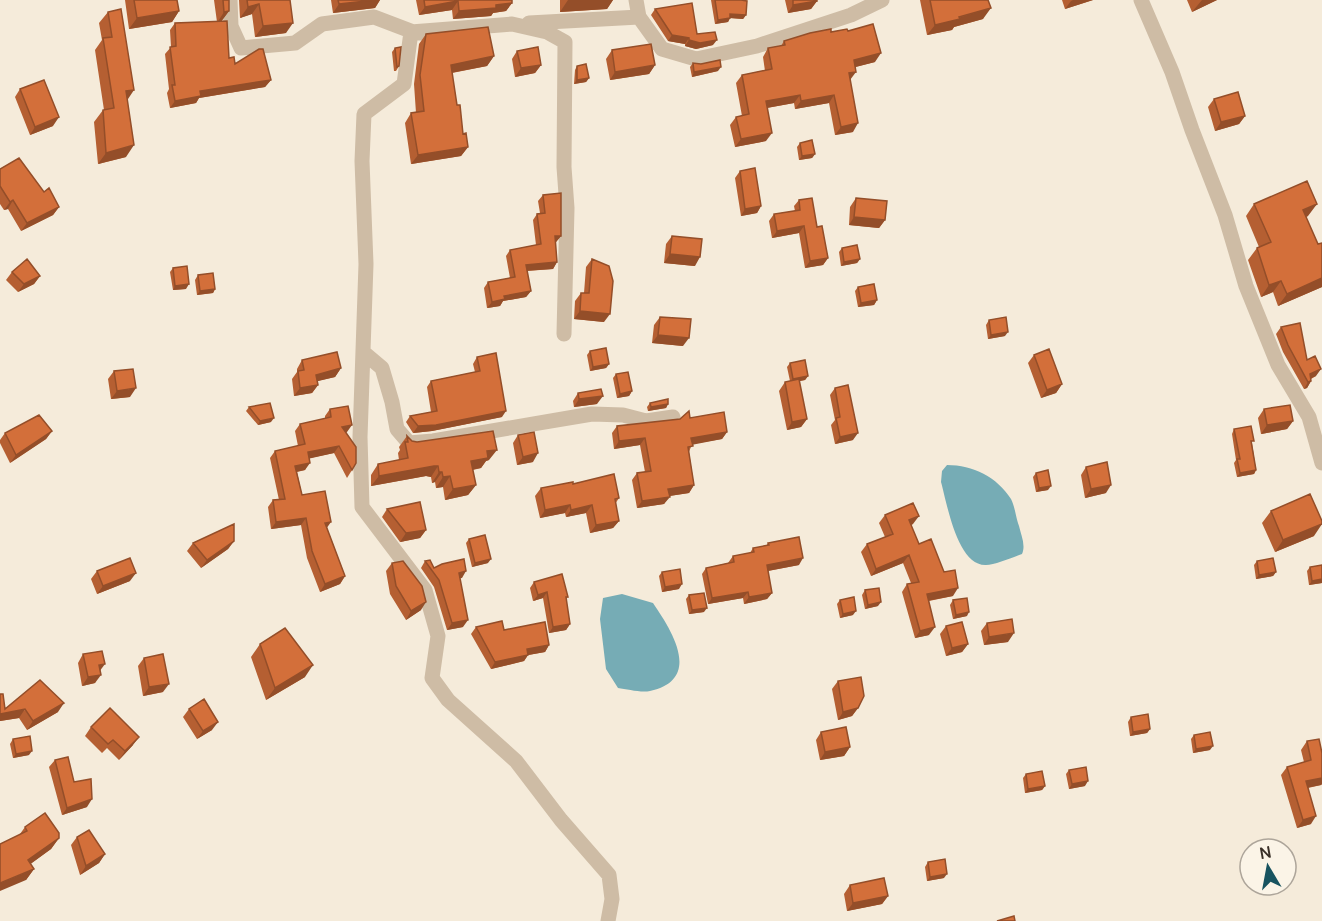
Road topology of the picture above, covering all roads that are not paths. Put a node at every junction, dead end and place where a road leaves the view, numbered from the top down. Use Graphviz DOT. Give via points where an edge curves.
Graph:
graph roads {
  1 [pos="230,0"];
  2 [pos="636,0"];
  3 [pos="882,0"];
  4 [pos="1141,0"];
  5 [pos="639,17"];
  6 [pos="564,334"];
  7 [pos="363,352"];
  8 [pos="673,417"];
  9 [pos="1322,463"];
  10 [pos="608,921"];
  1 -- 5 [label="street" via="231,26 242,48 295,43 322,24 374,17 416,33"];
  2 -- 5 [label="street"];
  3 -- 5 [label="street" via="851,15 768,42 696,59 662,50"];
  4 -- 9 [label="street" via="1225,215 1246,286 1278,365 1309,417"];
  6 -- 7 [label="street" via="565,42 512,24 411,32 404,84 364,114"];
  7 -- 8 [label="street" via="382,368 398,429 409,443 592,414 623,415 646,422"];
  7 -- 10 [label="street" via="362,507 425,590 438,636 432,678 448,700 516,761 609,875 612,899"];
}
